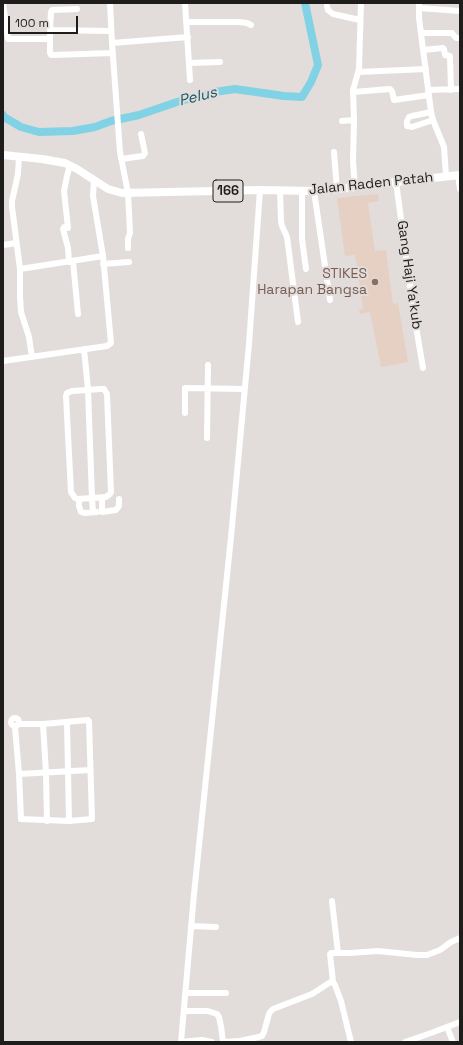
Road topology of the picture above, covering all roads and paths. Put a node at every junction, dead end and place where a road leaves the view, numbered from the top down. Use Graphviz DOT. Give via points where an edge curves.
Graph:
graph roads {
  1 [pos="3,3"];
  2 [pos="110,3"];
  3 [pos="185,3"];
  4 [pos="361,3"];
  5 [pos="327,6"];
  6 [pos="419,6"];
  7 [pos="77,9"];
  8 [pos="460,11"];
  9 [pos="360,20"];
  10 [pos="186,22"];
  11 [pos="251,25"];
  12 [pos="50,30"];
  13 [pos="111,31"];
  14 [pos="421,33"];
  15 [pos="188,37"];
  16 [pos="460,38"];
  17 [pos="50,39"];
  18 [pos="112,43"];
  19 [pos="423,50"];
  20 [pos="113,53"];
  21 [pos="220,62"];
  22 [pos="190,63"];
  23 [pos="426,70"];
  24 [pos="358,72"];
  25 [pos="190,80"];
  26 [pos="460,89"];
  27 [pos="451,90"];
  28 [pos="353,92"];
  29 [pos="429,92"];
  30 [pos="431,112"];
  31 [pos="354,120"];
  32 [pos="433,120"];
  33 [pos="342,121"];
  34 [pos="141,134"];
  35 [pos="334,152"];
  36 [pos="3,155"];
  37 [pos="19,157"];
  38 [pos="121,159"];
  39 [pos="70,165"];
  40 [pos="459,175"];
  41 [pos="446,176"];
  42 [pos="94,180"];
  43 [pos="396,182"];
  44 [pos="355,188"];
  45 [pos="460,189"];
  46 [pos="260,190"];
  47 [pos="280,190"];
  48 [pos="337,190"];
  49 [pos="302,191"];
  50 [pos="314,191"];
  51 [pos="128,193"];
  52 [pos="16,243"];
  53 [pos="3,245"];
  54 [pos="128,248"];
  55 [pos="103,256"];
  56 [pos="71,261"];
  57 [pos="129,262"];
  58 [pos="103,264"];
  59 [pos="20,268"];
  60 [pos="306,269"];
  61 [pos="330,300"];
  62 [pos="78,314"];
  63 [pos="298,322"];
  64 [pos="84,349"];
  65 [pos="32,357"];
  66 [pos="3,361"];
  67 [pos="208,365"];
  68 [pos="423,368"];
  69 [pos="208,388"];
  70 [pos="244,389"];
  71 [pos="88,390"];
  72 [pos="185,412"];
  73 [pos="207,438"];
  74 [pos="102,497"];
  75 [pos="92,498"];
  76 [pos="79,499"];
  77 [pos="119,499"];
  78 [pos="93,512"];
  79 [pos="102,512"];
  80 [pos="67,722"];
  81 [pos="43,724"];
  82 [pos="90,770"];
  83 [pos="68,772"];
  84 [pos="46,773"];
  85 [pos="19,774"];
  86 [pos="47,821"];
  87 [pos="69,821"];
  88 [pos="332,901"];
  89 [pos="192,926"];
  90 [pos="216,927"];
  91 [pos="460,938"];
  92 [pos="338,953"];
  93 [pos="334,982"];
  94 [pos="186,993"];
  95 [pos="226,993"];
  96 [pos="184,1011"];
  97 [pos="460,1022"];
  98 [pos="447,1027"];
  99 [pos="257,1040"];
  100 [pos="240,1041"];
  101 [pos="182,1042"];
  102 [pos="212,1042"];
  103 [pos="223,1042"];
  104 [pos="350,1042"];
  105 [pos="404,1042"];
  106 [pos="453,1042"];
  1 -- 17 [label="street" via="8,39"];
  2 -- 13 [label="street"];
  3 -- 10 [label="street"];
  4 -- 9 [label="street"];
  5 -- 9 [label="street" via="333,14"];
  6 -- 8 [label="street"];
  6 -- 14 [label="street"];
  7 -- 12 [label="street" via="52,10"];
  9 -- 24 [label="street"];
  10 -- 11 [label="street" via="238,22"];
  10 -- 15 [label="street"];
  12 -- 13 [label="street"];
  12 -- 17 [label="street"];
  13 -- 18 [label="street"];
  14 -- 16 [label="street" via="452,33 456,38"];
  14 -- 19 [label="street"];
  15 -- 18 [label="street"];
  15 -- 22 [label="street"];
  17 -- 20 [label="street" via="51,55"];
  18 -- 20 [label="street"];
  19 -- 23 [label="street"];
  19 -- 27 [label="street" via="442,48 445,55 450,56"];
  20 -- 38 [label="street"];
  21 -- 22 [label="street"];
  22 -- 25 [label="street"];
  23 -- 24 [label="street"];
  23 -- 29 [label="street"];
  24 -- 28 [label="street"];
  26 -- 27 [label="street"];
  27 -- 29 [label="street"];
  28 -- 29 [label="street" via="390,89 394,100"];
  28 -- 31 [label="street"];
  29 -- 30 [label="street"];
  30 -- 32 [label="street"];
  30 -- 32 [label="street" via="412,116 407,121 408,126"];
  31 -- 33 [label="street"];
  31 -- 44 [label="street"];
  32 -- 41 [label="street" via="444,147"];
  34 -- 38 [label="street" via="145,153 143,156"];
  35 -- 48 [label="street"];
  36 -- 37 [label="main road, Jalan Raden Patah / 166"];
  37 -- 39 [label="main road, Jalan Raden Patah / 166" via="52,160"];
  37 -- 52 [label="street" via="12,201"];
  38 -- 51 [label="street"];
  39 -- 42 [label="main road, Jalan Raden Patah / 166"];
  39 -- 56 [label="street" via="64,191 68,228 63,229"];
  40 -- 41 [label="main road, Jalan Raden Patah / 166"];
  40 -- 45 [label="street"];
  41 -- 43 [label="main road, Jalan Raden Patah / 166"];
  42 -- 51 [label="main road, Jalan Raden Patah / 166" via="112,191"];
  42 -- 55 [label="street" via="93,196"];
  43 -- 44 [label="main road, Jalan Raden Patah / 166"];
  43 -- 68 [label="street, Gang Haji Ya'kub"];
  44 -- 48 [label="main road, Jalan Raden Patah / 166"];
  46 -- 47 [label="main road, Jalan Raden Patah / 166"];
  46 -- 51 [label="main road, Jalan Raden Patah / 166"];
  46 -- 70 [label="street"];
  47 -- 49 [label="main road, Jalan Raden Patah / 166"];
  47 -- 63 [label="street" via="281,221 287,237"];
  48 -- 50 [label="main road, Jalan Raden Patah / 166"];
  49 -- 50 [label="main road, Jalan Raden Patah / 166"];
  49 -- 60 [label="street" via="302,239"];
  50 -- 61 [label="street"];
  51 -- 54 [label="street"];
  52 -- 53 [label="street"];
  52 -- 59 [label="street"];
  55 -- 56 [label="street"];
  55 -- 58 [label="street"];
  56 -- 59 [label="street"];
  56 -- 62 [label="street"];
  57 -- 58 [label="street"];
  58 -- 64 [label="street" via="111,344"];
  59 -- 65 [label="street" via="21,312"];
  64 -- 65 [label="street"];
  64 -- 71 [label="street"];
  65 -- 66 [label="street"];
  67 -- 69 [label="street"];
  69 -- 70 [label="street"];
  69 -- 72 [label="street" via="185,388"];
  69 -- 73 [label="street"];
  70 -- 89 [label="street"];
  71 -- 74 [label="street" via="104,389 107,394 111,492 108,496"];
  71 -- 75 [label="street"];
  71 -- 76 [label="street" via="72,391 66,396 71,492"];
  74 -- 75 [label="street"];
  74 -- 79 [label="street"];
  75 -- 76 [label="street"];
  75 -- 78 [label="street"];
  76 -- 78 [label="street" via="81,512"];
  77 -- 79 [label="street" via="116,510"];
  78 -- 79 [label="street"];
  80 -- 81 [label="street"];
  80 -- 82 [label="street" via="90,722"];
  80 -- 83 [label="street"];
  81 -- 84 [label="street"];
  81 -- 85 [label="street" via="12,724"];
  82 -- 83 [label="street"];
  82 -- 87 [label="street" via="92,819"];
  83 -- 84 [label="street"];
  83 -- 87 [label="street"];
  84 -- 85 [label="street"];
  84 -- 86 [label="street"];
  85 -- 86 [label="street" via="20,818"];
  86 -- 87 [label="street"];
  88 -- 92 [label="street"];
  89 -- 90 [label="street"];
  89 -- 94 [label="street"];
  91 -- 92 [label="street" via="426,955 378,951"];
  92 -- 93 [label="street" via="330,953"];
  93 -- 99 [label="street" via="312,994 273,1009 263,1034"];
  93 -- 104 [label="street"];
  94 -- 95 [label="street"];
  94 -- 96 [label="street"];
  96 -- 101 [label="street"];
  96 -- 103 [label="street" via="208,1011 217,1014"];
  97 -- 98 [label="street"];
  98 -- 105 [label="street"];
  98 -- 106 [label="street"];
  99 -- 100 [label="street"];
  100 -- 103 [label="street"];
  101 -- 102 [label="street"];
}
